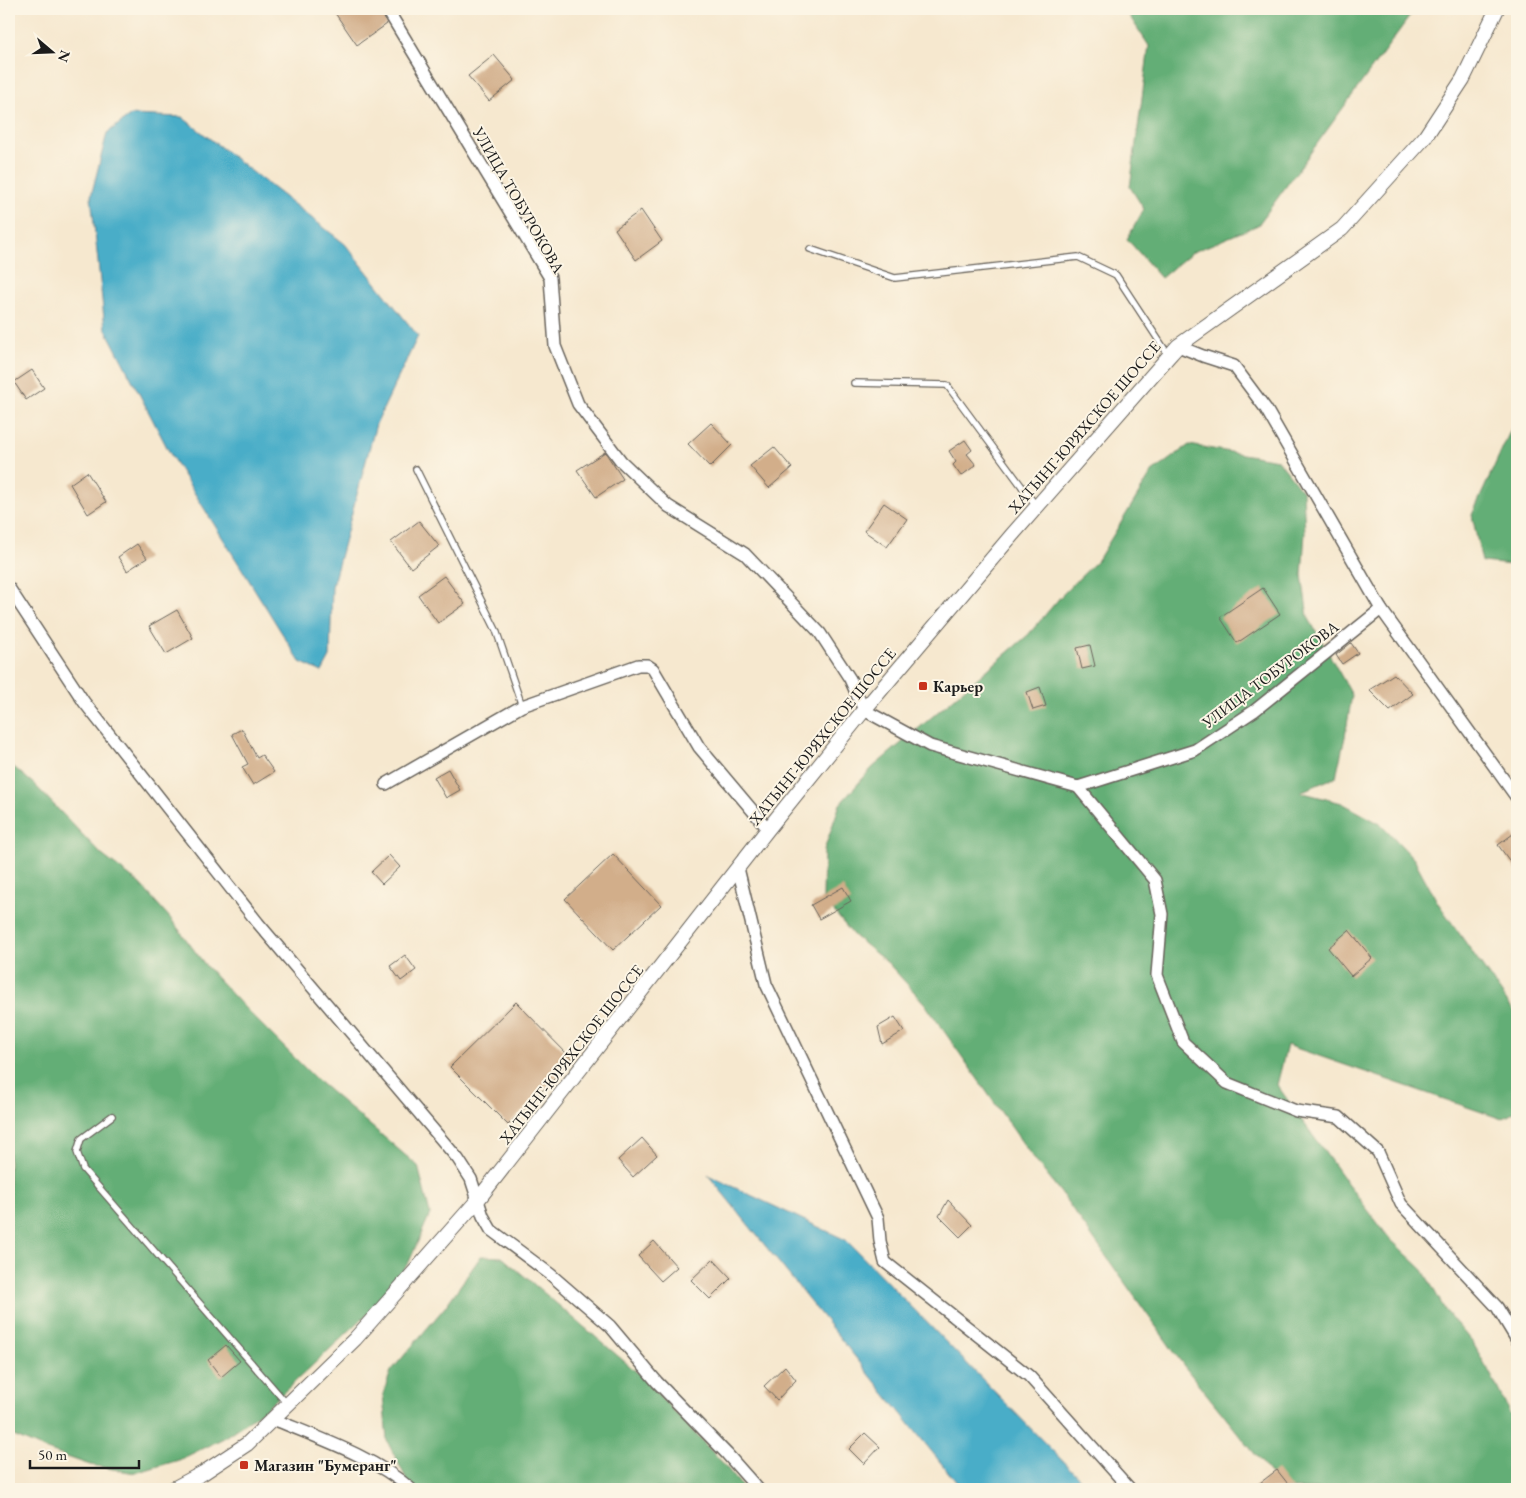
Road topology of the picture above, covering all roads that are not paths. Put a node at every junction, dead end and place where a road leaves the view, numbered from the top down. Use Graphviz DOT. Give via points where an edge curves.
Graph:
graph roads {
  1 [pos="387,9"];
  2 [pos="1496,9"];
  3 [pos="810,249"];
  4 [pos="1174,351"];
  5 [pos="854,383"];
  6 [pos="416,468"];
  7 [pos="1037,507"];
  8 [pos="9,588"];
  9 [pos="1380,609"];
  10 [pos="522,706"];
  11 [pos="864,710"];
  12 [pos="386,784"];
  13 [pos="1078,787"];
  14 [pos="1517,798"];
  15 [pos="768,829"];
  16 [pos="738,868"];
  17 [pos="112,1116"];
  18 [pos="477,1201"];
  19 [pos="1517,1340"];
  20 [pos="288,1405"];
  21 [pos="273,1419"];
  22 [pos="173,1489"];
  23 [pos="411,1489"];
  24 [pos="758,1489"];
  25 [pos="1130,1489"];
  1 -- 11 [label="street, УЛИЦА ТОБУРОКОВА" via="550,278 555,346 578,404 622,461 668,506 745,554 820,633 850,678"];
  2 -- 4 [label="street, ХАТЫНГ-ЮРЯХСКОЕ ШОССЕ" via="1464,79 1425,137 1342,229"];
  3 -- 4 [label="lane" via="895,278 1078,257 1116,275"];
  4 -- 7 [label="street, ХАТЫНГ-ЮРЯХСКОЕ ШОССЕ"];
  4 -- 9 [label="street" via="1234,366 1266,409"];
  5 -- 7 [label="lane" via="947,384"];
  6 -- 10 [label="lane" via="496,630"];
  7 -- 11 [label="street, ХАТЫНГ-ЮРЯХСКОЕ ШОССЕ"];
  8 -- 18 [label="street" via="84,702 258,923 458,1159 471,1180"];
  9 -- 13 [label="street, УЛИЦА ТОБУРОКОВА" via="1254,711 1195,750"];
  9 -- 14 [label="street"];
  10 -- 12 [label="street"];
  10 -- 15 [label="street" via="638,665 647,665 670,695 699,747"];
  11 -- 13 [label="street" via="930,746"];
  11 -- 15 [label="street, ХАТЫНГ-ЮРЯХСКОЕ ШОССЕ"];
  13 -- 19 [label="street" via="1155,880 1162,914 1158,975 1183,1042 1228,1083 1296,1111 1339,1117 1378,1152 1401,1204 1497,1307"];
  15 -- 16 [label="street, ХАТЫНГ-ЮРЯХСКОЕ ШОССЕ"];
  16 -- 18 [label="street, ХАТЫНГ-ЮРЯХСКОЕ ШОССЕ"];
  16 -- 25 [label="street" via="766,984 878,1218 885,1262 1029,1376"];
  17 -- 20 [label="lane" via="81,1139 77,1152 83,1169"];
  18 -- 20 [label="street, ХАТЫНГ-ЮРЯХСКОЕ ШОССЕ" via="355,1339"];
  18 -- 24 [label="street" via="491,1230 550,1274 610,1326 657,1382"];
  20 -- 21 [label="street, ХАТЫНГ-ЮРЯХСКОЕ ШОССЕ"];
  21 -- 22 [label="street, ХАТЫНГ-ЮРЯХСКОЕ ШОССЕ" via="247,1444"];
  21 -- 23 [label="street" via="381,1468"];
}
